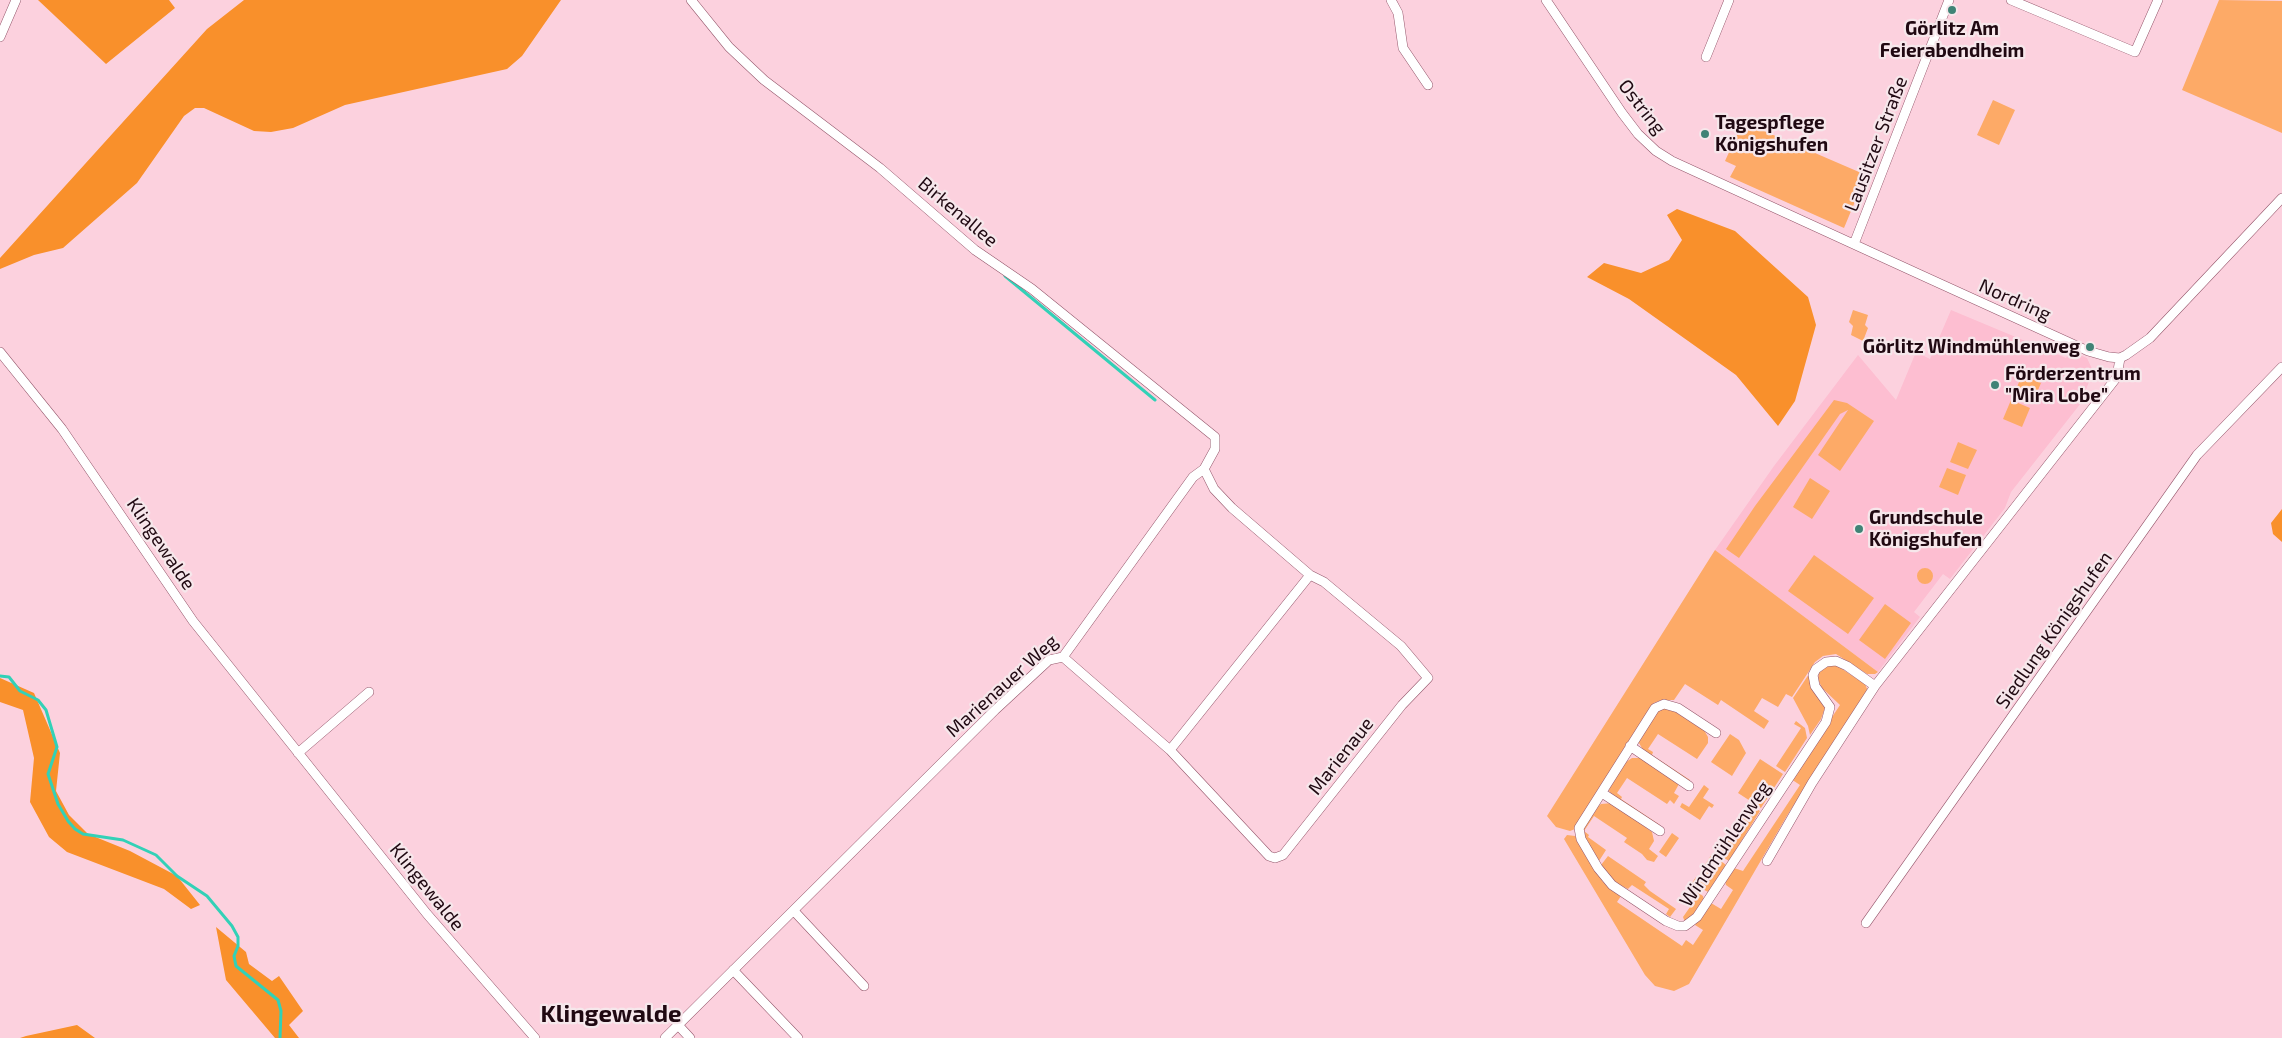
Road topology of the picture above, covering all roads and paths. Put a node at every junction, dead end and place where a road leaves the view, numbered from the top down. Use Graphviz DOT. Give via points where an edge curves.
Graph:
graph roads {
  1 [pos="16,0"];
  2 [pos="691,0"];
  3 [pos="1391,0"];
  4 [pos="1546,0"];
  5 [pos="1729,0"];
  6 [pos="1949,0"];
  7 [pos="2011,0"];
  8 [pos="2158,0"];
  9 [pos="0,37"];
  10 [pos="1706,57"];
  11 [pos="1428,86"];
  12 [pos="2282,198"];
  13 [pos="1854,244"];
  14 [pos="0,352"];
  15 [pos="2120,358"];
  16 [pos="2282,366"];
  17 [pos="1214,437"];
  18 [pos="1204,470"];
  19 [pos="1310,575"];
  20 [pos="1063,657"];
  21 [pos="1875,686"];
  22 [pos="368,692"];
  23 [pos="1716,733"];
  24 [pos="1630,746"];
  25 [pos="1170,750"];
  26 [pos="298,752"];
  27 [pos="1690,786"];
  28 [pos="1602,793"];
  29 [pos="1660,831"];
  30 [pos="1766,861"];
  31 [pos="794,911"];
  32 [pos="1866,923"];
  33 [pos="733,970"];
  34 [pos="864,986"];
  35 [pos="678,1025"];
  36 [pos="535,1038"];
  37 [pos="665,1038"];
  38 [pos="690,1038"];
  39 [pos="798,1038"];
  1 -- 9 [label="street"];
  2 -- 17 [label="street, Birkenallee" via="730,47 764,80 880,168 975,250 1032,288"];
  3 -- 11 [label="street" via="1398,13 1403,48"];
  4 -- 13 [label="street, Ostring" via="1622,113 1656,151"];
  5 -- 10 [label="street"];
  6 -- 13 [label="street, Lausitzer Straße"];
  7 -- 8 [label="street" via="2136,52"];
  12 -- 15 [label="street" via="2150,338"];
  13 -- 15 [label="street, Nordring" via="2088,351"];
  14 -- 26 [label="street, Klingewalde" via="62,430 193,621"];
  15 -- 21 [label="street, Windmühlenweg" via="2117,377"];
  16 -- 32 [label="street, Siedlung Königshufen" via="2197,456"];
  17 -- 18 [label="street, Marienauer Weg" via="1215,449"];
  18 -- 19 [label="street, Marienaue" via="1214,489 1232,508"];
  18 -- 20 [label="street, Marienauer Weg" via="1193,477"];
  19 -- 25 [label="street"];
  19 -- 25 [label="street, Marienaue" via="1324,582 1401,646 1428,678 1402,705 1280,857 1269,856"];
  20 -- 25 [label="street, Marienaue"];
  20 -- 31 [label="street, Marienauer Weg" via="1049,660 995,710"];
  21 -- 28 [label="street, Windmühlenweg" via="1836,661 1826,662 1816,669 1815,686 1830,707 1826,722 1697,917 1685,926 1666,921 1621,892 1598,868 1578,828"];
  21 -- 30 [label="street, Windmühlenweg"];
  22 -- 26 [label="street"];
  23 -- 24 [label="street, Windmühlenweg" via="1678,708 1664,704 1651,712"];
  24 -- 27 [label="street"];
  24 -- 28 [label="street, Windmühlenweg"];
  26 -- 36 [label="street, Klingewalde" via="427,914"];
  28 -- 29 [label="street"];
  31 -- 33 [label="street, Marienauer Weg"];
  31 -- 34 [label="street"];
  33 -- 35 [label="street, Marienauer Weg"];
  33 -- 39 [label="street"];
  35 -- 37 [label="street, Marienauer Weg"];
  35 -- 38 [label="street"];
}
